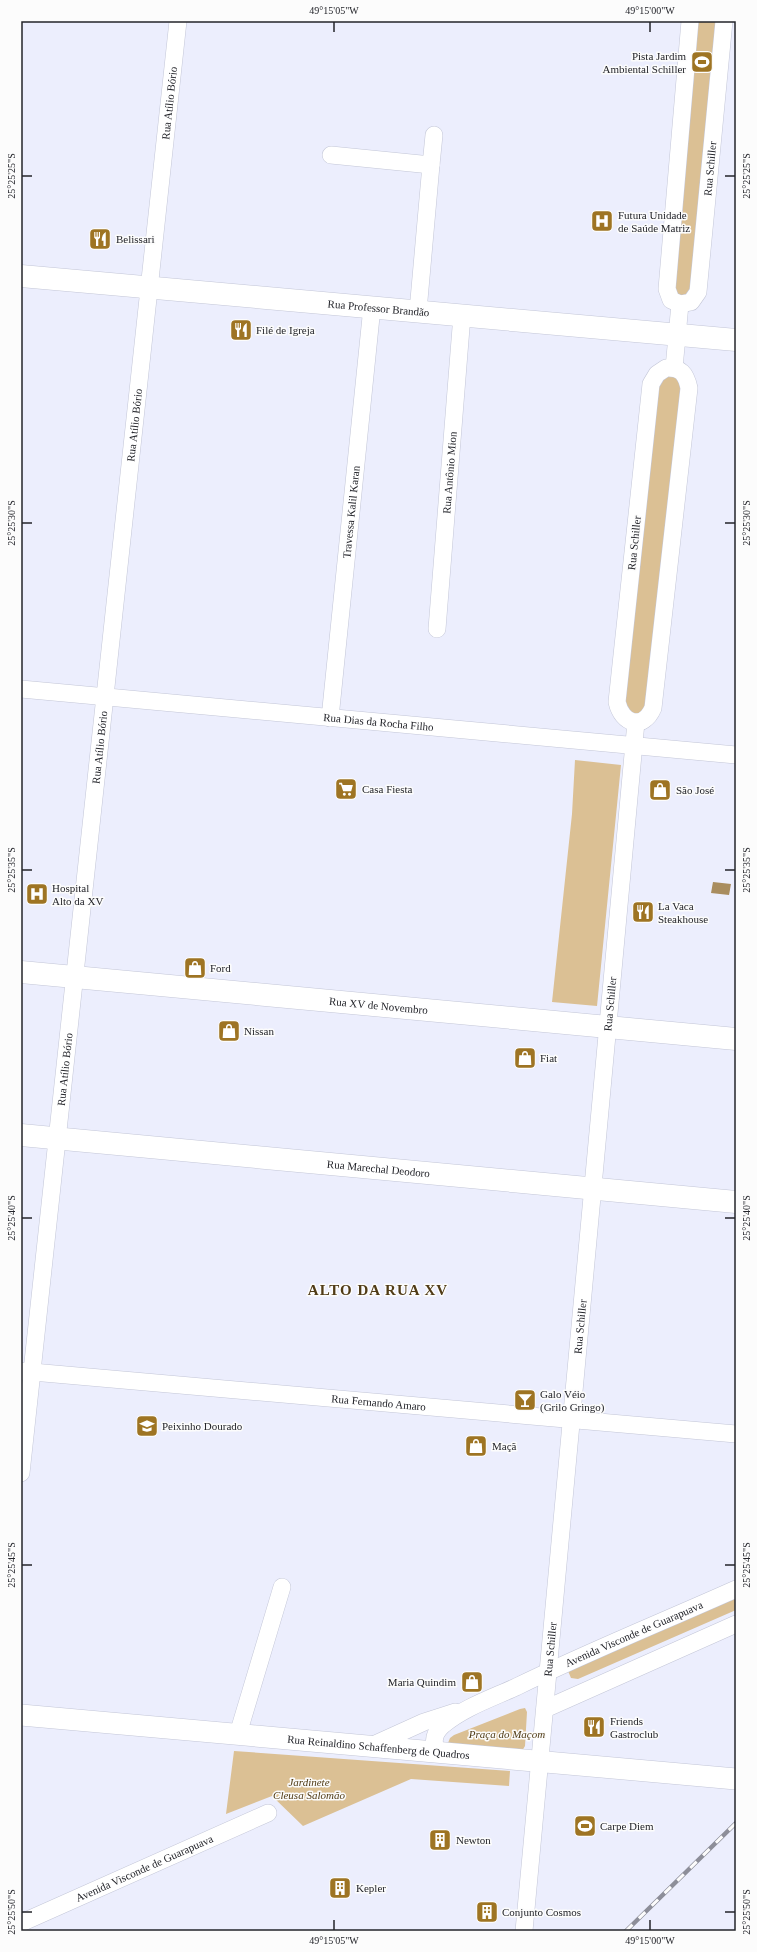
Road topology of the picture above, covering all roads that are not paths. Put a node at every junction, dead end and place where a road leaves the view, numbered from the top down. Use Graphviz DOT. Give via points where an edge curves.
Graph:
graph roads {
  1 [pos="178,21"];
  2 [pos="690,21"];
  3 [pos="724,21"];
  4 [pos="434,135"];
  5 [pos="331,156"];
  6 [pos="431,165"];
  7 [pos="21,276"];
  8 [pos="150,287"];
  9 [pos="680,304"];
  10 [pos="372,307"];
  11 [pos="418,311"];
  12 [pos="462,315"];
  13 [pos="677,335"];
  14 [pos="736,340"];
  15 [pos="674,368"];
  16 [pos="437,629"];
  17 [pos="21,689"];
  18 [pos="105,697"];
  19 [pos="330,718"];
  20 [pos="636,722"];
  21 [pos="634,745"];
  22 [pos="736,755"];
  23 [pos="21,972"];
  24 [pos="75,977"];
  25 [pos="608,1027"];
  26 [pos="736,1039"];
  27 [pos="21,1135"];
  28 [pos="57,1139"];
  29 [pos="593,1188"];
  30 [pos="736,1202"];
  31 [pos="26,1372"];
  32 [pos="572,1420"];
  33 [pos="736,1434"];
  34 [pos="21,1473"];
  35 [pos="282,1587"];
  36 [pos="736,1590"];
  37 [pos="736,1624"];
  38 [pos="548,1671"];
  39 [pos="545,1709"];
  40 [pos="467,1710"];
  41 [pos="21,1715"];
  42 [pos="238,1734"];
  43 [pos="371,1746"];
  44 [pos="436,1752"];
  45 [pos="540,1762"];
  46 [pos="736,1779"];
  47 [pos="268,1813"];
  48 [pos="21,1923"];
  49 [pos="524,1931"];
  1 -- 8 [label="street, Rua Atílio Bório"];
  2 -- 9 [label="street" via="667,289 671,300"];
  3 -- 9 [label="street, Rua Schiller" via="698,292 691,302"];
  4 -- 6 [label="street"];
  5 -- 6 [label="street"];
  6 -- 11 [label="street"];
  7 -- 8 [label="main road, Rua Professor Brandão"];
  8 -- 10 [label="main road, Rua Professor Brandão"];
  8 -- 18 [label="street, Rua Atílio Bório"];
  9 -- 13 [label="street"];
  10 -- 11 [label="main road, Rua Professor Brandão"];
  10 -- 19 [label="street, Travessa Kalil Karan"];
  11 -- 12 [label="main road, Rua Professor Brandão"];
  12 -- 13 [label="main road, Rua Professor Brandão"];
  12 -- 16 [label="street, Rua Antônio Mion"];
  13 -- 14 [label="main road, Rua Professor Brandão"];
  13 -- 15 [label="street"];
  15 -- 20 [label="street" via="682,371 689,388 653,708 644,720"];
  15 -- 20 [label="street, Rua Schiller" via="666,368 657,374 651,384 617,702 620,712 628,720"];
  17 -- 18 [label="street, Rua Dias da Rocha Filho"];
  18 -- 19 [label="street, Rua Dias da Rocha Filho"];
  18 -- 24 [label="street, Rua Atílio Bório"];
  19 -- 21 [label="street, Rua Dias da Rocha Filho"];
  20 -- 21 [label="street, Rua Schiller"];
  21 -- 22 [label="street, Rua Dias da Rocha Filho"];
  21 -- 25 [label="street, Rua Schiller"];
  23 -- 24 [label="main road, Rua XV de Novembro"];
  24 -- 25 [label="main road, Rua XV de Novembro"];
  24 -- 28 [label="street, Rua Atílio Bório"];
  25 -- 26 [label="main road, Rua XV de Novembro"];
  25 -- 29 [label="street, Rua Schiller"];
  27 -- 28 [label="main road, Rua Marechal Deodoro"];
  28 -- 29 [label="main road, Rua Marechal Deodoro"];
  28 -- 31 [label="street, Rua Atílio Bório"];
  29 -- 30 [label="main road, Rua Marechal Deodoro"];
  29 -- 32 [label="street, Rua Schiller"];
  31 -- 32 [label="street, Rua Fernando Amaro"];
  31 -- 34 [label="street, Rua Atílio Bório"];
  32 -- 33 [label="street, Rua Fernando Amaro"];
  32 -- 38 [label="street, Rua Schiller"];
  35 -- 42 [label="street"];
  36 -- 38 [label="street, Avenida Visconde de Guarapuava"];
  37 -- 39 [label="street"];
  38 -- 39 [label="street, Rua Schiller"];
  38 -- 40 [label="street, Avenida Visconde de Guarapuava"];
  39 -- 45 [label="street, Rua Schiller"];
  40 -- 43 [label="street, Avenida Visconde de Guarapuava" via="451,1712"];
  40 -- 44 [label="street, Avenida Visconde de Guarapuava" via="443,1725 434,1735"];
  41 -- 42 [label="street, Rua Reinaldino Schaffenberg de Quadros"];
  42 -- 43 [label="street, Rua Reinaldino Schaffenberg de Quadros"];
  43 -- 44 [label="street, Rua Reinaldino Schaffenberg de Quadros"];
  44 -- 45 [label="street, Rua Reinaldino Schaffenberg de Quadros"];
  45 -- 46 [label="street, Rua Reinaldino Schaffenberg de Quadros"];
  45 -- 49 [label="street, Rua Schiller"];
  47 -- 48 [label="street, Avenida Visconde de Guarapuava"];
}
